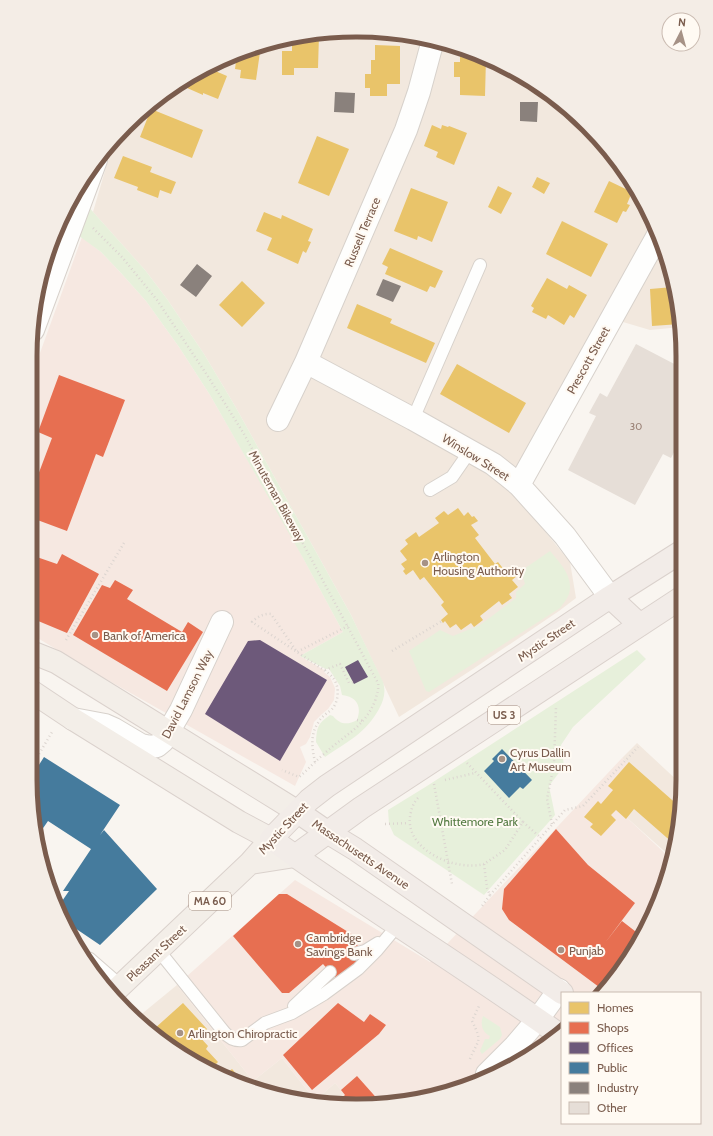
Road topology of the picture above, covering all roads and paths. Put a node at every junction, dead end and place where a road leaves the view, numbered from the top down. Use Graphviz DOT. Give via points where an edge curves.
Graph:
graph roads {
  1 [pos="431,46"];
  2 [pos="85,188"];
  3 [pos="76,213"];
  4 [pos="655,241"];
  5 [pos="480,265"];
  6 [pos="43,295"];
  7 [pos="306,362"];
  8 [pos="413,419"];
  9 [pos="278,420"];
  10 [pos="470,451"];
  11 [pos="518,485"];
  12 [pos="430,490"];
  13 [pos="124,542"];
  14 [pos="676,555"];
  15 [pos="610,597"];
  16 [pos="676,601"];
  17 [pos="442,621"];
  18 [pos="222,622"];
  19 [pos="640,625"];
  20 [pos="348,626"];
  21 [pos="66,640"];
  22 [pos="392,651"];
  23 [pos="298,652"];
  24 [pos="37,654"];
  25 [pos="324,670"];
  26 [pos="353,682"];
  27 [pos="37,696"];
  28 [pos="556,704"];
  29 [pos="73,719"];
  30 [pos="356,720"];
  31 [pos="364,721"];
  32 [pos="52,732"];
  33 [pos="169,732"];
  34 [pos="638,748"];
  35 [pos="37,757"];
  36 [pos="462,758"];
  37 [pos="315,762"];
  38 [pos="282,770"];
  39 [pos="476,772"];
  40 [pos="433,778"];
  41 [pos="434,786"];
  42 [pos="428,790"];
  43 [pos="422,795"];
  44 [pos="298,812"];
  45 [pos="523,822"];
  46 [pos="409,823"];
  47 [pos="385,824"];
  48 [pos="552,825"];
  49 [pos="327,832"];
  50 [pos="540,837"];
  51 [pos="271,838"];
  52 [pos="295,856"];
  53 [pos="449,862"];
  54 [pos="250,863"];
  55 [pos="484,864"];
  56 [pos="452,884"];
  57 [pos="490,895"];
  58 [pos="482,906"];
  59 [pos="392,932"];
  60 [pos="159,950"];
  61 [pos="354,954"];
  62 [pos="101,971"];
  63 [pos="330,972"];
  64 [pos="117,989"];
  65 [pos="561,992"];
  66 [pos="479,1006"];
  67 [pos="277,1019"];
  68 [pos="538,1019"];
  69 [pos="554,1031"];
  70 [pos="480,1069"];
  1 -- 7 [label="street, Russell Terrace" via="406,130"];
  2 -- 3 [label="street"];
  3 -- 6 [label="street"];
  3 -- 20 [label="path, Minuteman Bikeway" via="135,272 174,323 244,434"];
  4 -- 11 [label="street, Prescott Street"];
  5 -- 8 [label="lane"];
  7 -- 8 [label="street, Winslow Street"];
  7 -- 9 [label="street, Russell Terrace"];
  8 -- 10 [label="street, Winslow Street"];
  10 -- 11 [label="street, Winslow Street" via="493,464"];
  10 -- 12 [label="lane" via="452,476"];
  11 -- 15 [label="street, Winslow Street" via="565,536"];
  13 -- 21 [label="path"];
  14 -- 15 [label="highway, Mystic Street"];
  15 -- 19 [label="highway"];
  15 -- 44 [label="highway, Mystic Street" via="327,786"];
  16 -- 19 [label="highway, Mystic Street / US 3"];
  17 -- 22 [label="path"];
  18 -- 33 [label="street, David Lamson Way"];
  19 -- 49 [label="highway, Mystic Street / US 3"];
  20 -- 23 [label="path"];
  20 -- 31 [label="path, Minuteman Bikeway" via="378,685 378,692"];
  23 -- 23 [label="path" via="259,626 252,622 271,614"];
  23 -- 25 [label="path"];
  24 -- 33 [label="main road, Massachusetts Avenue" via="56,662"];
  25 -- 26 [label="path" via="340,664 349,683"];
  25 -- 37 [label="path" via="334,679 338,698 332,710 317,724 312,735"];
  27 -- 29 [label="main road"];
  28 -- 48 [label="path" via="554,764 547,799"];
  29 -- 33 [label="street, David Lamson Way" via="114,728 141,745 150,747 157,746"];
  29 -- 51 [label="main road" via="239,822"];
  30 -- 31 [label="path"];
  31 -- 37 [label="path, Minuteman Bikeway"];
  32 -- 35 [label="path"];
  33 -- 44 [label="main road, Massachusetts Avenue"];
  34 -- 48 [label="path" via="583,806 566,810"];
  36 -- 39 [label="path"];
  37 -- 38 [label="path, Minuteman Bikeway" via="299,778"];
  39 -- 41 [label="path" via="445,780"];
  39 -- 45 [label="path"];
  40 -- 41 [label="path"];
  41 -- 42 [label="path"];
  41 -- 53 [label="path"];
  43 -- 46 [label="path" via="412,807"];
  44 -- 49 [label="highway, Massachusetts Avenue"];
  44 -- 51 [label="highway, Mystic Street"];
  45 -- 50 [label="path"];
  45 -- 55 [label="path" via="505,850"];
  46 -- 47 [label="path"];
  46 -- 53 [label="path" via="414,838 425,850"];
  48 -- 50 [label="path"];
  49 -- 52 [label="highway, Mystic Street / US 3"];
  49 -- 65 [label="highway, Massachusetts Avenue"];
  50 -- 57 [label="path"];
  51 -- 52 [label="highway"];
  51 -- 54 [label="main road, Mystic Street / MA 60"];
  52 -- 54 [label="main road, Mystic Street"];
  52 -- 59 [label="highway"];
  53 -- 55 [label="path" via="467,866"];
  53 -- 56 [label="path"];
  54 -- 60 [label="main road, Pleasant Street / MA 60"];
  55 -- 57 [label="path"];
  57 -- 58 [label="path"];
  59 -- 61 [label="lane" via="365,951"];
  59 -- 67 [label="lane" via="358,969 324,994"];
  59 -- 68 [label="highway"];
  60 -- 64 [label="main road, Pleasant Street / MA 60"];
  60 -- 67 [label="lane" via="228,1037 242,1040 265,1023"];
  62 -- 64 [label="lane"];
  63 -- 67 [label="lane"];
  65 -- 68 [label="street"];
  66 -- 70 [label="path" via="472,1021 479,1040 470,1058"];
  68 -- 69 [label="highway"];
  68 -- 70 [label="street" via="515,1046"];
}
